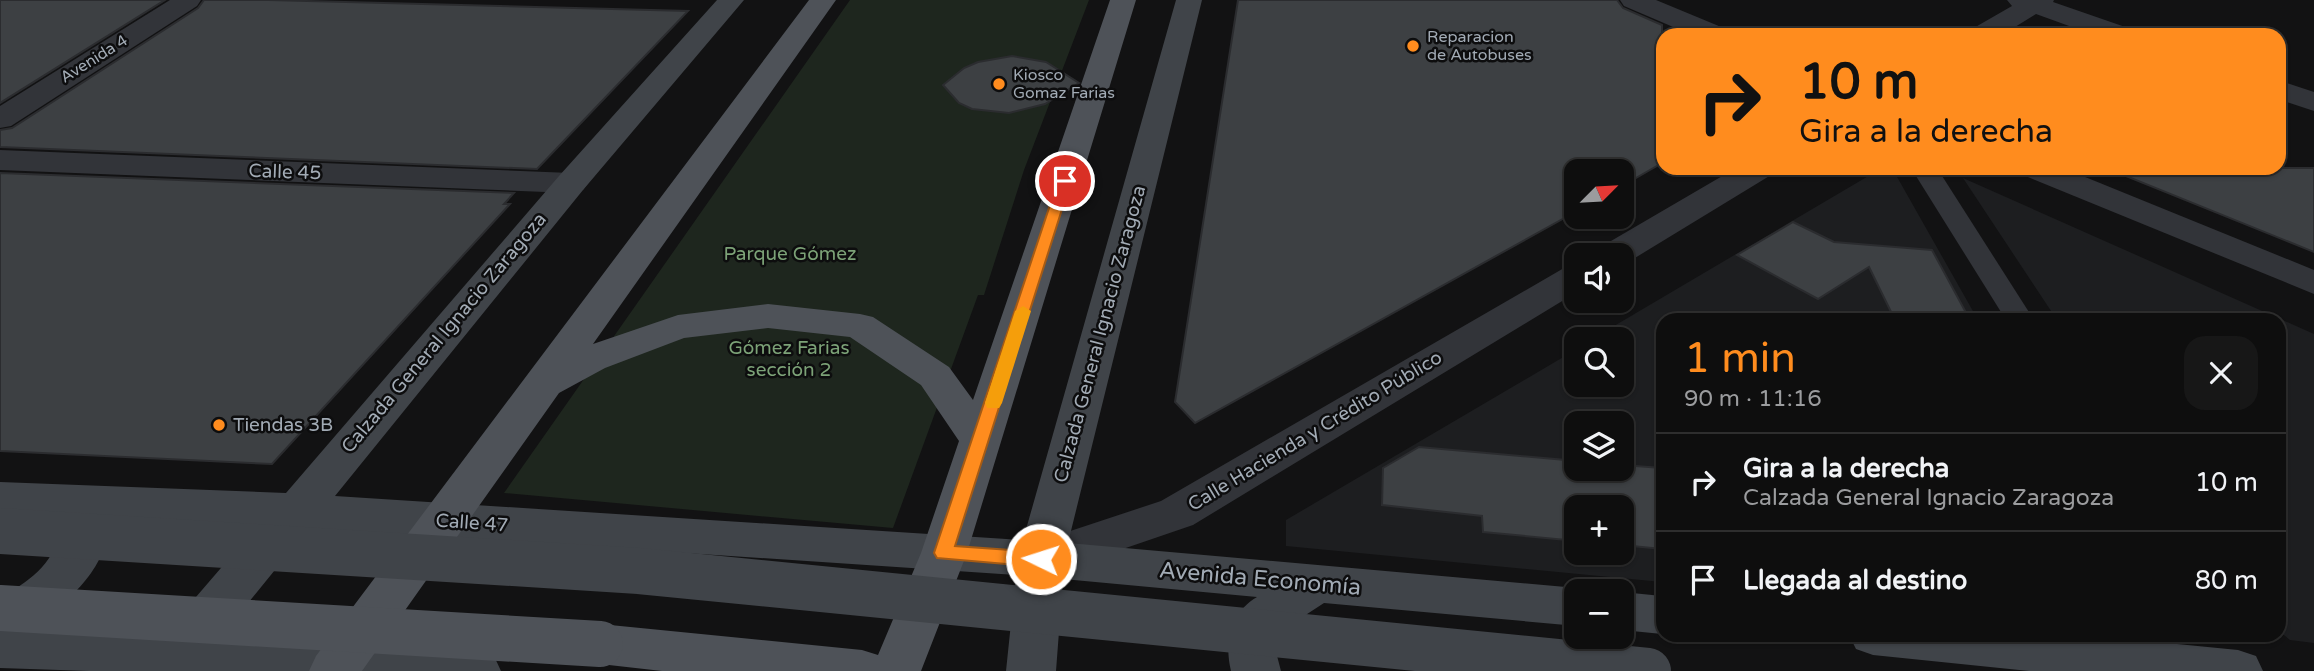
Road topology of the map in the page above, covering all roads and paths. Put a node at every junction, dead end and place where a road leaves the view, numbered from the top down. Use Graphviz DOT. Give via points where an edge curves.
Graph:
graph roads {
  1 [pos="188,0"];
  2 [pos="732,0"];
  3 [pos="823,0"];
  4 [pos="1123,0"];
  5 [pos="1189,0"];
  6 [pos="1633,0"];
  7 [pos="2031,1"];
  8 [pos="1699,28"];
  9 [pos="1992,28"];
  10 [pos="2102,28"];
  11 [pos="2286,92"];
  12 [pos="2314,102"];
  13 [pos="0,119"];
  14 [pos="0,160"];
  15 [pos="1747,175"];
  16 [pos="1928,175"];
  17 [pos="2052,175"];
  18 [pos="571,183"];
  19 [pos="1634,243"];
  20 [pos="1564,284"];
  21 [pos="2314,284"];
  22 [pos="2016,313"];
  23 [pos="541,387"];
  24 [pos="981,441"];
  25 [pos="0,498"];
  26 [pos="51,500"];
  27 [pos="294,510"];
  28 [pos="443,521"];
  29 [pos="0,531"];
  30 [pos="944,553"];
  31 [pos="1041,559"];
  32 [pos="1315,584"];
  33 [pos="1564,606"];
  34 [pos="0,608"];
  35 [pos="1634,612"];
  36 [pos="1656,614"];
  37 [pos="0,621"];
  38 [pos="1944,642"];
  39 [pos="0,647"];
  40 [pos="170,662"];
  41 [pos="338,665"];
  42 [pos="476,671"];
  43 [pos="862,671"];
  44 [pos="896,671"];
  45 [pos="1031,671"];
  46 [pos="1256,671"];
  47 [pos="1648,671"];
  48 [pos="2238,671"];
  1 -- 13 [label="street, Avenida 4"];
  2 -- 18 [label="main road, Calzada General Ignacio Zaragoza"];
  3 -- 23 [label="main road"];
  4 -- 24 [label="main road"];
  5 -- 31 [label="main road, Calzada General Ignacio Zaragoza"];
  6 -- 8 [label="street"];
  7 -- 9 [label="street"];
  7 -- 10 [label="street"];
  11 -- 12 [label="street"];
  14 -- 18 [label="street, Calle 45"];
  15 -- 19 [label="street"];
  16 -- 22 [label="lane"];
  17 -- 21 [label="street"];
  18 -- 27 [label="main road, Calzada General Ignacio Zaragoza"];
  20 -- 31 [label="street, Calle Hacienda y Crédito Público" via="1177,513"];
  23 -- 24 [label="main road" via="592,359 678,327 768,316 860,326 935,376"];
  23 -- 28 [label="main road"];
  24 -- 30 [label="main road"];
  25 -- 26 [label="main road, Calle 47"];
  26 -- 27 [label="main road, Calle 47"];
  26 -- 37 [label="main road" via="83,528 80,550 64,576"];
  27 -- 28 [label="main road, Calle 47"];
  27 -- 40 [label="main road, Calzada General Ignacio Zaragoza"];
  28 -- 30 [label="main road, Calle 47"];
  28 -- 41 [label="main road"];
  29 -- 47 [label="main road, bridge" via="639,571"];
  30 -- 31 [label="main road, Avenida Economía"];
  30 -- 44 [label="main road"];
  31 -- 32 [label="main road, Avenida Economía"];
  31 -- 45 [label="main road, Calzada General Ignacio Zaragoza"];
  32 -- 33 [label="main road, Avenida Economía"];
  32 -- 46 [label="main road" via="1259,620 1251,652"];
  34 -- 43 [label="main road, bridge" via="600,644"];
  35 -- 36 [label="main road"];
  38 -- 48 [label="main road"];
  39 -- 40 [label="main road"];
  40 -- 41 [label="main road"];
  41 -- 42 [label="main road"];
}
